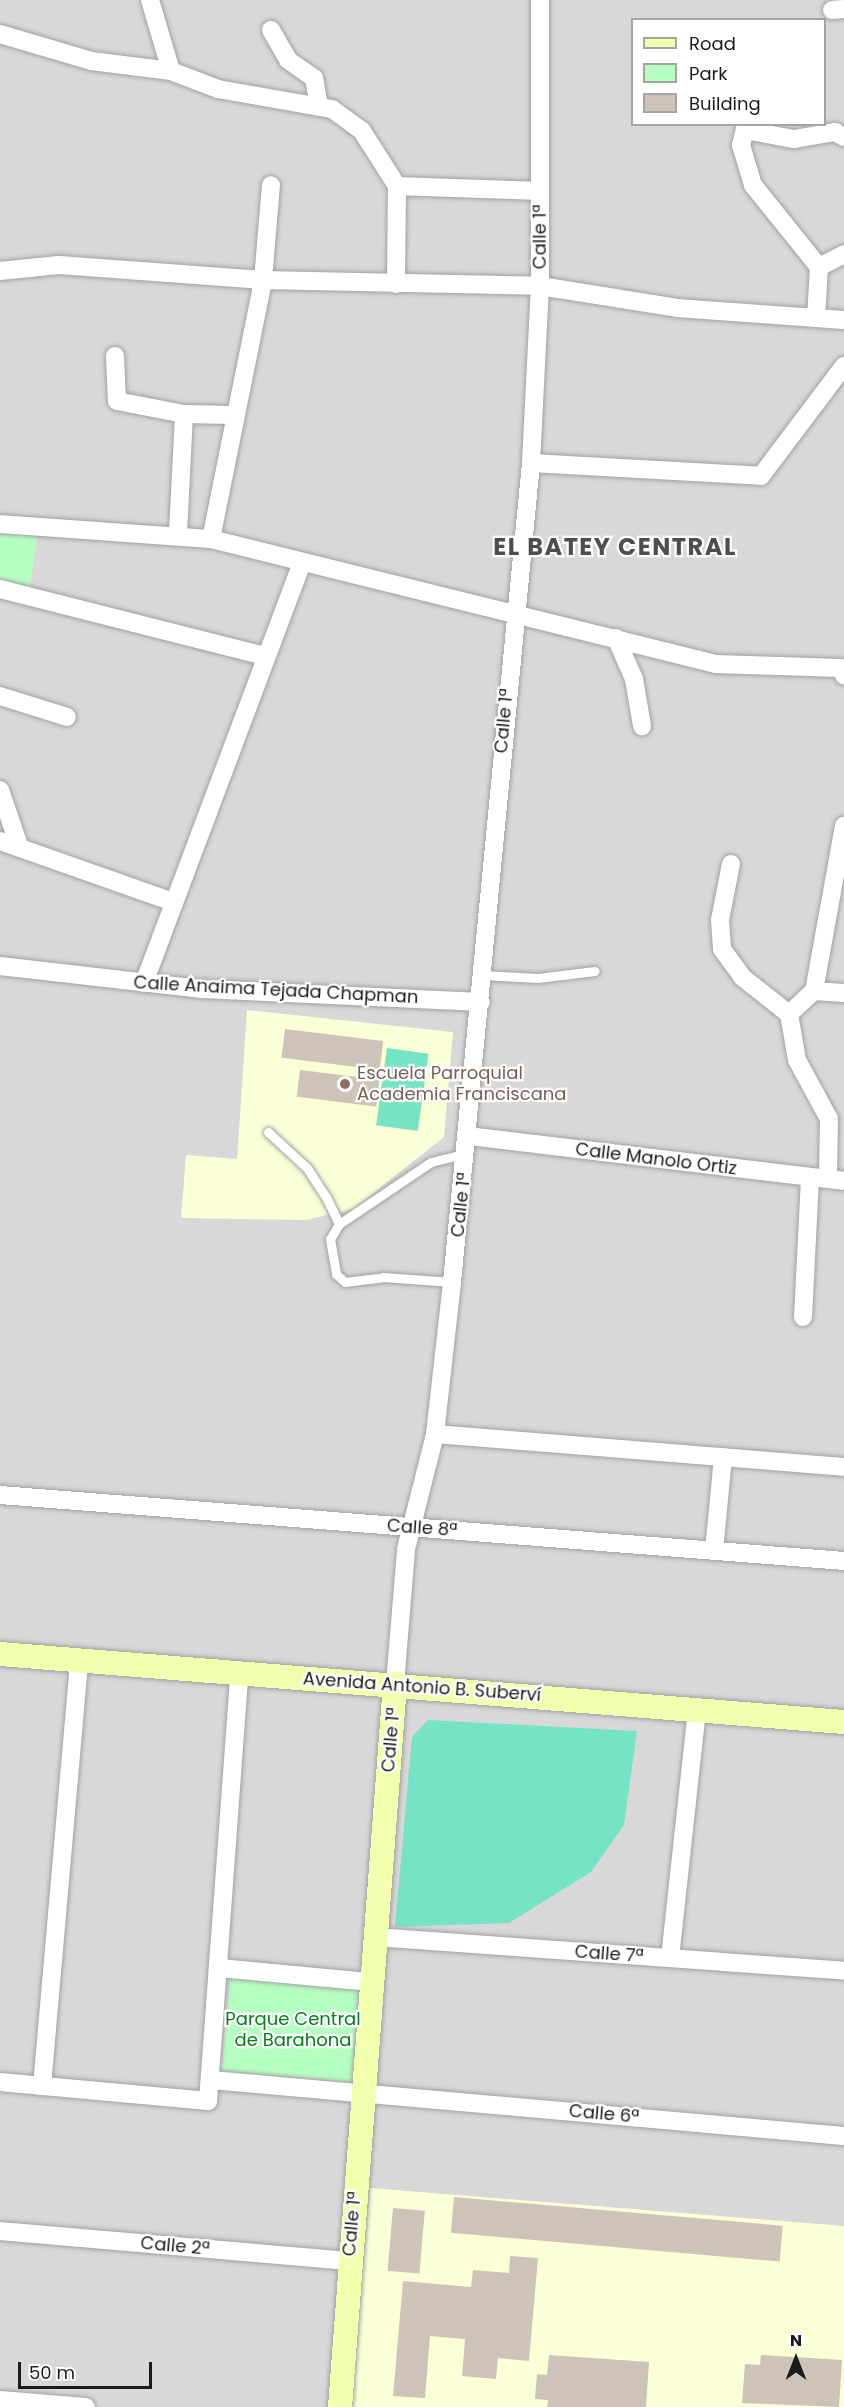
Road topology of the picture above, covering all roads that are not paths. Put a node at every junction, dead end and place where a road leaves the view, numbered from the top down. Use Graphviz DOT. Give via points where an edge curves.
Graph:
graph roads {
  1 [pos="150,0"];
  2 [pos="540,0"];
  3 [pos="271,30"];
  4 [pos="0,34"];
  5 [pos="171,70"];
  6 [pos="319,106"];
  7 [pos="746,127"];
  8 [pos="844,137"];
  9 [pos="271,185"];
  10 [pos="397,186"];
  11 [pos="540,192"];
  12 [pos="844,254"];
  13 [pos="819,267"];
  14 [pos="0,271"];
  15 [pos="263,280"];
  16 [pos="396,284"];
  17 [pos="540,286"];
  18 [pos="816,318"];
  19 [pos="844,320"];
  20 [pos="115,356"];
  21 [pos="844,366"];
  22 [pos="184,414"];
  23 [pos="232,415"];
  24 [pos="531,463"];
  25 [pos="0,524"];
  26 [pos="178,533"];
  27 [pos="211,539"];
  28 [pos="302,563"];
  29 [pos="0,589"];
  30 [pos="513,615"];
  31 [pos="616,638"];
  32 [pos="264,656"];
  33 [pos="843,670"];
  34 [pos="0,696"];
  35 [pos="67,717"];
  36 [pos="642,726"];
  37 [pos="0,790"];
  38 [pos="844,826"];
  39 [pos="9,842"];
  40 [pos="731,864"];
  41 [pos="173,902"];
  42 [pos="0,966"];
  43 [pos="595,971"];
  44 [pos="483,975"];
  45 [pos="144,983"];
  46 [pos="814,991"];
  47 [pos="844,993"];
  48 [pos="481,1002"];
  49 [pos="789,1014"];
  50 [pos="268,1132"];
  51 [pos="467,1144"];
  52 [pos="827,1180"];
  53 [pos="339,1224"];
  54 [pos="452,1282"];
  55 [pos="803,1317"];
  56 [pos="435,1434"];
  57 [pos="723,1457"];
  58 [pos="844,1467"];
  59 [pos="0,1495"];
  60 [pos="412,1527"];
  61 [pos="714,1551"];
  62 [pos="844,1561"];
  63 [pos="0,1654"];
  64 [pos="79,1660"];
  65 [pos="239,1675"];
  66 [pos="395,1684"];
  67 [pos="698,1710"];
  68 [pos="844,1722"];
  69 [pos="375,1937"];
  70 [pos="670,1958"];
  71 [pos="219,1968"];
  72 [pos="844,1971"];
  73 [pos="371,1982"];
  74 [pos="211,2080"];
  75 [pos="0,2082"];
  76 [pos="42,2086"];
  77 [pos="363,2092"];
  78 [pos="844,2136"];
  79 [pos="0,2231"];
  80 [pos="349,2261"];
  81 [pos="0,2400"];
  82 [pos="86,2407"];
  83 [pos="339,2407"];
  1 -- 5 [label="street"];
  2 -- 11 [label="street, Calle 1ª"];
  3 -- 6 [label="street" via="288,60 314,78"];
  4 -- 5 [label="street" via="92,61"];
  5 -- 6 [label="street" via="218,89"];
  6 -- 10 [label="street" via="362,131"];
  7 -- 8 [label="street" via="794,139 835,132"];
  7 -- 13 [label="street" via="741,145 753,185"];
  9 -- 15 [label="street"];
  10 -- 11 [label="street"];
  10 -- 16 [label="street"];
  11 -- 17 [label="street, Calle 1ª"];
  12 -- 13 [label="street"];
  13 -- 18 [label="street"];
  14 -- 15 [label="street" via="59,265"];
  15 -- 16 [label="street"];
  15 -- 23 [label="street"];
  16 -- 17 [label="street"];
  17 -- 18 [label="street" via="677,308"];
  17 -- 24 [label="street, Calle 1ª"];
  18 -- 19 [label="street"];
  20 -- 22 [label="street" via="117,401"];
  21 -- 24 [label="street" via="761,476"];
  22 -- 23 [label="street"];
  22 -- 26 [label="street"];
  23 -- 27 [label="street"];
  24 -- 30 [label="street, Calle 1ª"];
  25 -- 26 [label="street"];
  26 -- 27 [label="street"];
  27 -- 28 [label="street"];
  28 -- 30 [label="street"];
  28 -- 32 [label="street"];
  29 -- 32 [label="street"];
  30 -- 31 [label="street"];
  30 -- 44 [label="street, Calle 1ª"];
  31 -- 33 [label="street" via="716,664"];
  31 -- 36 [label="street" via="634,679"];
  32 -- 41 [label="street"];
  34 -- 35 [label="street"];
  37 -- 39 [label="street"];
  38 -- 46 [label="street"];
  39 -- 41 [label="street"];
  40 -- 49 [label="street" via="720,920 722,949 742,977"];
  41 -- 45 [label="street"];
  42 -- 45 [label="street, Calle Anaima Tejada Chapman"];
  43 -- 44 [label="lane" via="538,978"];
  44 -- 48 [label="street, Calle 1ª"];
  45 -- 48 [label="street, Calle Anaima Tejada Chapman"];
  46 -- 47 [label="street"];
  46 -- 49 [label="street"];
  48 -- 51 [label="street, Calle 1ª"];
  49 -- 52 [label="street" via="797,1060 829,1119"];
  50 -- 53 [label="lane" via="307,1168"];
  51 -- 52 [label="street, Calle Manolo Ortiz"];
  51 -- 53 [label="lane" via="431,1162"];
  51 -- 54 [label="street, Calle 1ª"];
  52 -- 55 [label="street"];
  53 -- 54 [label="lane" via="330,1239 336,1275 345,1282 383,1277"];
  54 -- 56 [label="street, Calle 1ª"];
  56 -- 57 [label="street"];
  56 -- 60 [label="street, Calle 1ª"];
  57 -- 58 [label="street"];
  57 -- 61 [label="street"];
  59 -- 60 [label="street, Calle 8ª"];
  60 -- 61 [label="street, Calle 8ª"];
  60 -- 66 [label="street, Calle 1ª"];
  61 -- 62 [label="street, Calle 8ª"];
  63 -- 64 [label="main road, Avenida Antonio B. Suberví"];
  64 -- 65 [label="main road, Avenida Antonio B. Suberví"];
  64 -- 76 [label="street"];
  65 -- 66 [label="main road, Avenida Antonio B. Suberví"];
  65 -- 71 [label="street"];
  66 -- 67 [label="main road, Avenida Antonio B. Suberví"];
  66 -- 69 [label="main road, Calle 1ª"];
  67 -- 68 [label="main road, Avenida Antonio B. Suberví"];
  67 -- 70 [label="street"];
  69 -- 70 [label="street, Calle 7ª"];
  69 -- 73 [label="main road, Calle 1ª"];
  70 -- 72 [label="street, Calle 7ª"];
  71 -- 73 [label="street"];
  71 -- 74 [label="street"];
  73 -- 77 [label="main road, Calle 1ª"];
  74 -- 76 [label="street" via="208,2101"];
  74 -- 77 [label="street, Calle 6ª"];
  75 -- 76 [label="street"];
  77 -- 78 [label="street, Calle 6ª"];
  77 -- 80 [label="main road, Calle 1ª"];
  79 -- 80 [label="street, Calle 2ª"];
  80 -- 83 [label="main road, Calle 1ª"];
  81 -- 82 [label="street"];
}
